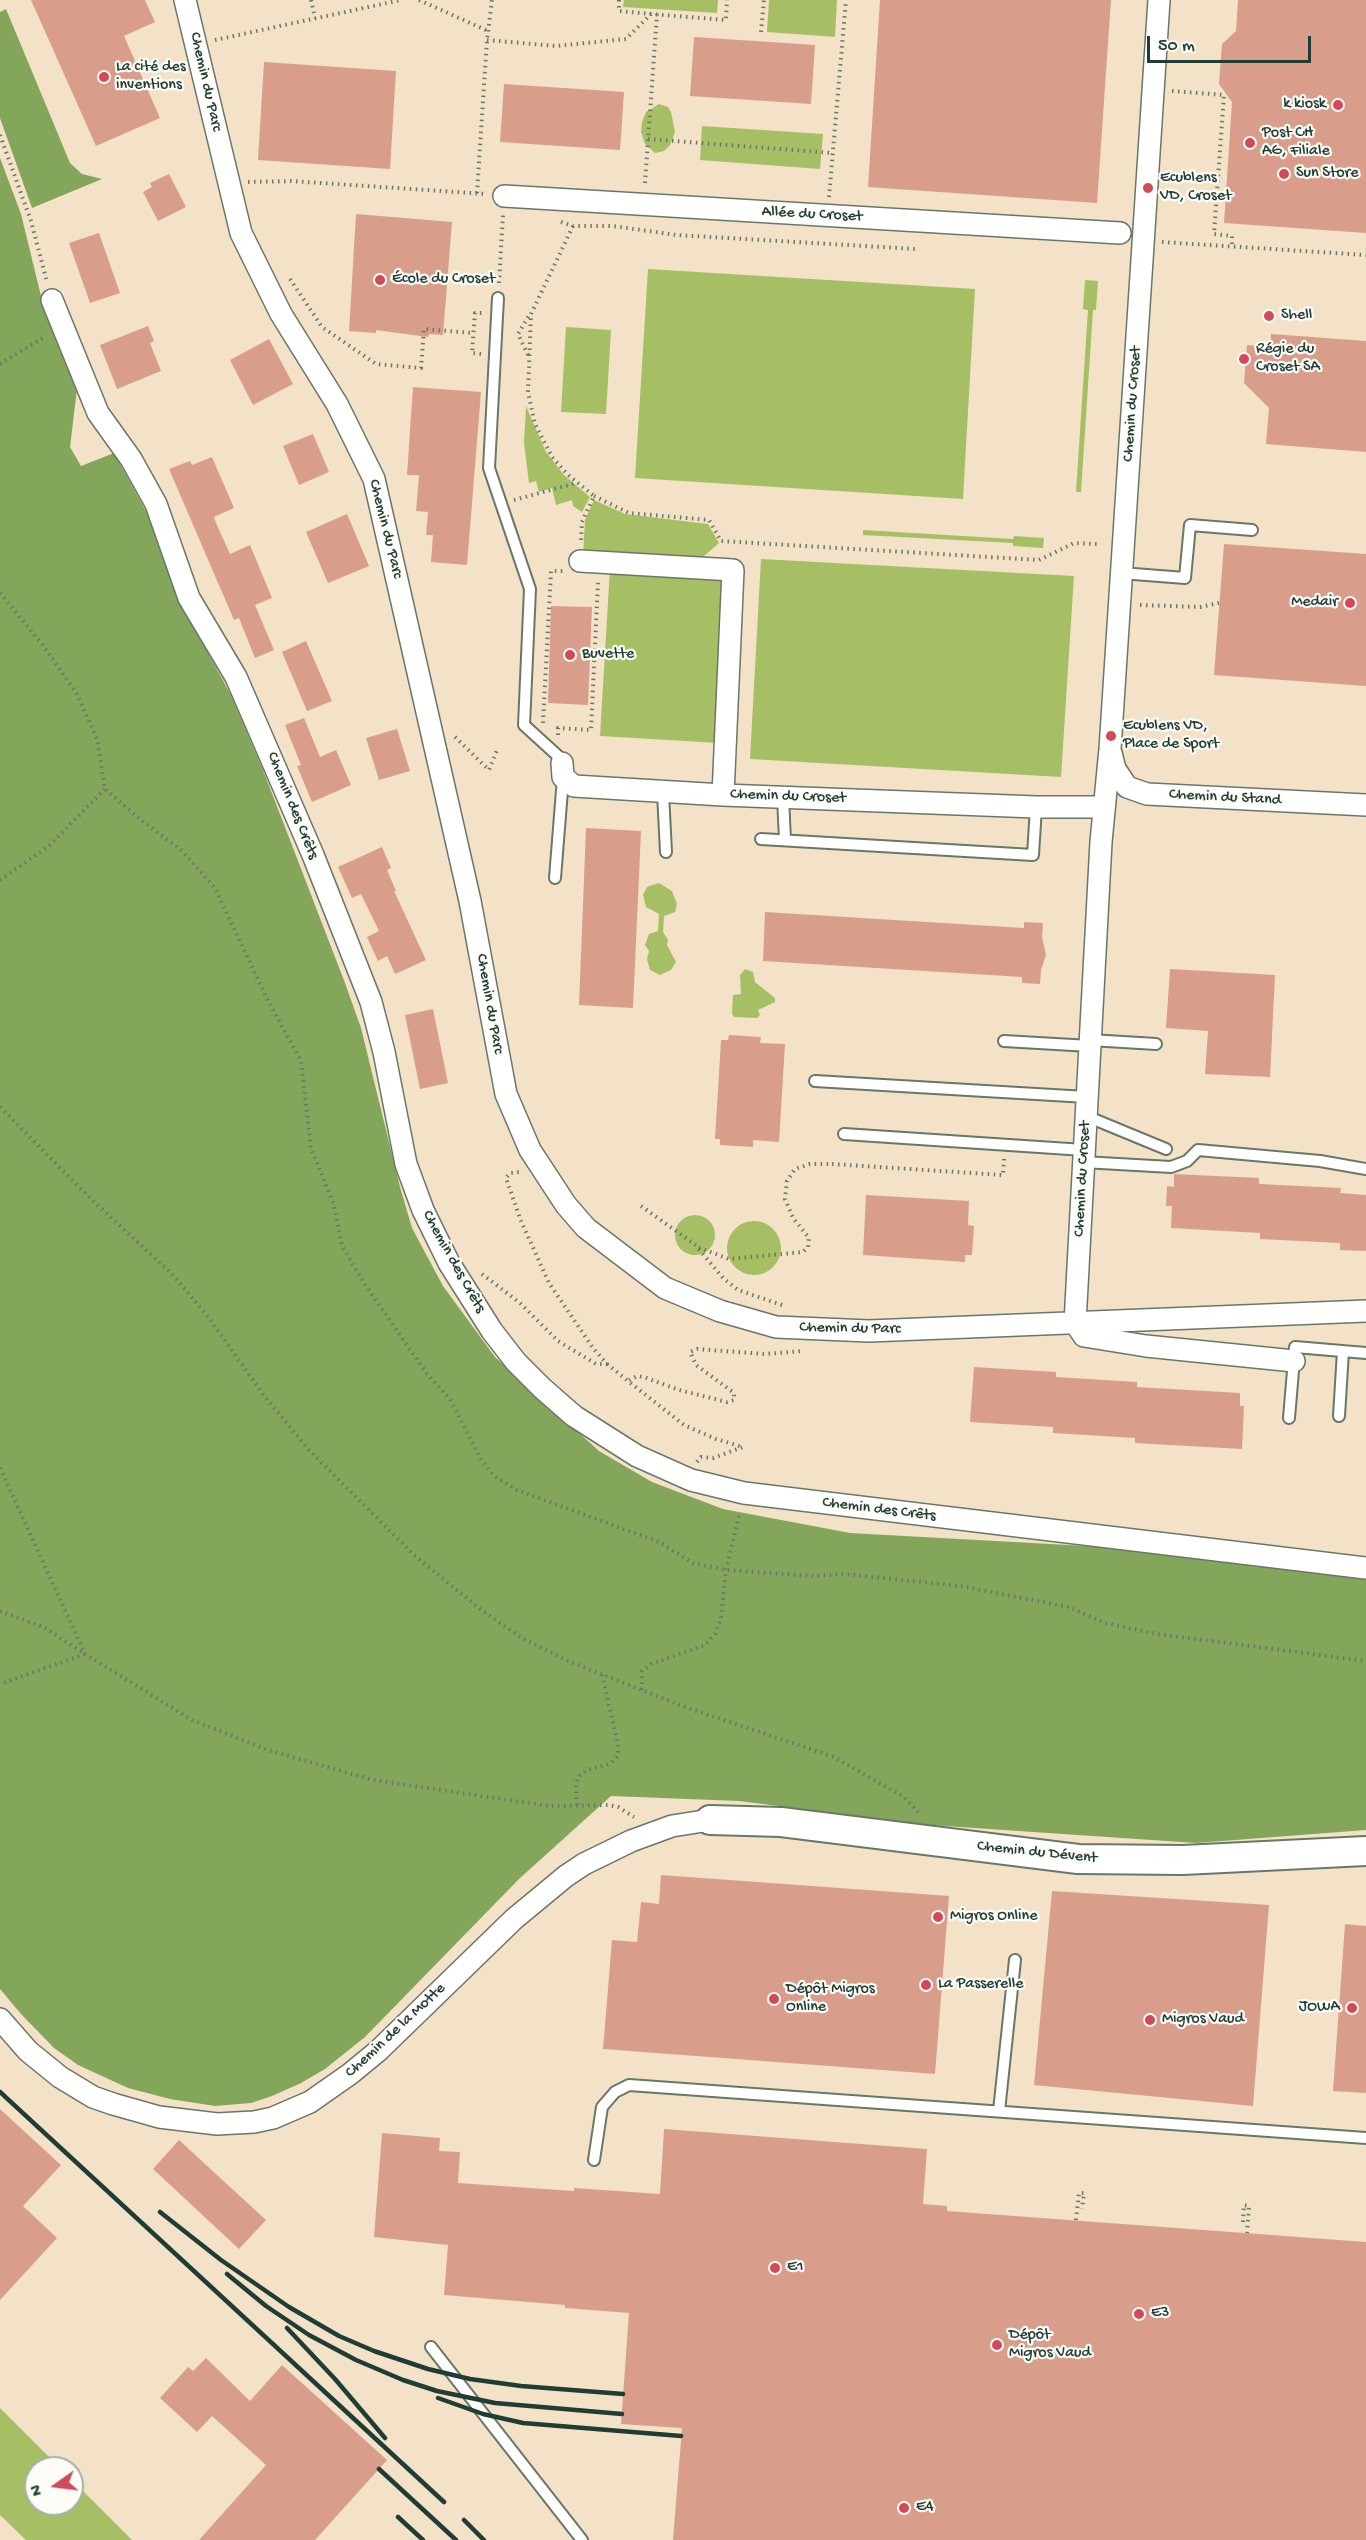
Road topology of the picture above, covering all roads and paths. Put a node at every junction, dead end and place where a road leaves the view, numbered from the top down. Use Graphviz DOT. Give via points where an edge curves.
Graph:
graph roads {
  1 [pos="185,0"];
  2 [pos="311,0"];
  3 [pos="401,0"];
  4 [pos="419,0"];
  5 [pos="492,0"];
  6 [pos="619,0"];
  7 [pos="727,0"];
  8 [pos="764,0"];
  9 [pos="846,0"];
  10 [pos="1159,0"];
  11 [pos="651,14"];
  12 [pos="657,14"];
  13 [pos="315,18"];
  14 [pos="488,32"];
  15 [pos="761,32"];
  16 [pos="487,40"];
  17 [pos="208,42"];
  18 [pos="1171,91"];
  19 [pos="0,135"];
  20 [pos="648,139"];
  21 [pos="833,153"];
  22 [pos="272,181"];
  23 [pos="255,182"];
  24 [pos="255,192"];
  25 [pos="477,193"];
  26 [pos="504,196"];
  27 [pos="644,205"];
  28 [pos="827,226"];
  29 [pos="1120,233"];
  30 [pos="1162,242"];
  31 [pos="827,243"];
  32 [pos="1232,247"];
  33 [pos="916,249"];
  34 [pos="1366,255"];
  35 [pos="285,272"];
  36 [pos="498,298"];
  37 [pos="52,300"];
  38 [pos="531,314"];
  39 [pos="62,326"];
  40 [pos="473,333"];
  41 [pos="528,355"];
  42 [pos="0,364"];
  43 [pos="576,483"];
  44 [pos="594,496"];
  45 [pos="508,501"];
  46 [pos="1252,530"];
  47 [pos="1096,544"];
  48 [pos="581,565"];
  49 [pos="1121,573"];
  50 [pos="0,593"];
  51 [pos="1118,603"];
  52 [pos="1219,603"];
  53 [pos="558,728"];
  54 [pos="564,728"];
  55 [pos="452,734"];
  56 [pos="1110,749"];
  57 [pos="496,750"];
  58 [pos="563,770"];
  59 [pos="105,789"];
  60 [pos="663,793"];
  61 [pos="723,795"];
  62 [pos="783,797"];
  63 [pos="1366,805"];
  64 [pos="1036,807"];
  65 [pos="1103,807"];
  66 [pos="761,839"];
  67 [pos="785,840"];
  68 [pos="666,852"];
  69 [pos="555,878"];
  70 [pos="0,880"];
  71 [pos="1004,1041"];
  72 [pos="1090,1043"];
  73 [pos="1156,1044"];
  74 [pos="815,1081"];
  75 [pos="0,1107"];
  76 [pos="1087,1107"];
  77 [pos="844,1134"];
  78 [pos="1166,1149"];
  79 [pos="1005,1154"];
  80 [pos="1084,1156"];
  81 [pos="1366,1169"];
  82 [pos="527,1178"];
  83 [pos="641,1206"];
  84 [pos="697,1246"];
  85 [pos="478,1270"];
  86 [pos="1366,1311"];
  87 [pos="1074,1323"];
  88 [pos="809,1329"];
  89 [pos="808,1350"];
  90 [pos="1343,1351"];
  91 [pos="1366,1353"];
  92 [pos="1294,1361"];
  93 [pos="608,1364"];
  94 [pos="628,1381"];
  95 [pos="1340,1416"];
  96 [pos="1289,1418"];
  97 [pos="0,1468"];
  98 [pos="692,1480"];
  99 [pos="744,1493"];
  100 [pos="1366,1568"];
  101 [pos="726,1570"];
  102 [pos="0,1611"];
  103 [pos="85,1654"];
  104 [pos="1366,1661"];
  105 [pos="602,1674"];
  106 [pos="0,1684"];
  107 [pos="642,1690"];
  108 [pos="577,1805"];
  109 [pos="710,1820"];
  110 [pos="658,1830"];
  111 [pos="937,1842"];
  112 [pos="1366,1851"];
  113 [pos="1016,1960"];
  114 [pos="0,2019"];
  115 [pos="999,2111"];
  116 [pos="1366,2138"];
  117 [pos="594,2160"];
  118 [pos="1082,2209"];
  119 [pos="1076,2220"];
  120 [pos="1243,2222"];
  121 [pos="1247,2233"];
  122 [pos="431,2347"];
  123 [pos="582,2540"];
  1 -- 88 [label="street, Chemin du Parc" via="241,232 281,314 337,404 374,478 468,889 501,1074 512,1113 530,1150 586,1228 665,1288 720,1311 776,1327"];
  2 -- 13 [label="path"];
  3 -- 13 [label="path"];
  4 -- 14 [label="path"];
  5 -- 14 [label="path"];
  6 -- 11 [label="path" via="619,11"];
  7 -- 12 [label="path" via="726,20"];
  8 -- 15 [label="path"];
  9 -- 21 [label="path"];
  10 -- 49 [label="street, Chemin du Croset"];
  11 -- 12 [label="path"];
  11 -- 16 [label="path" via="626,39 556,46"];
  12 -- 20 [label="path"];
  13 -- 17 [label="path"];
  14 -- 16 [label="path"];
  16 -- 25 [label="path"];
  18 -- 32 [label="path" via="1224,95 1214,234 1232,236"];
  19 -- 37 [label="path" via="31,221"];
  20 -- 21 [label="path"];
  20 -- 27 [label="path"];
  21 -- 28 [label="path"];
  22 -- 25 [label="path"];
  23 -- 24 [label="path"];
  25 -- 26 [label="path"];
  26 -- 27 [label="street, Allée du Croset"];
  26 -- 36 [label="path"];
  27 -- 28 [label="street, Allée du Croset"];
  28 -- 29 [label="street, Allée du Croset"];
  28 -- 31 [label="path"];
  30 -- 32 [label="path"];
  31 -- 33 [label="path"];
  31 -- 38 [label="path" via="573,226"];
  32 -- 34 [label="path"];
  35 -- 40 [label="path" via="322,327 376,364 421,368 424,329"];
  36 -- 58 [label="lane" via="489,468 530,589 524,725 557,755"];
  37 -- 39 [label="street, Chemin des Crêts"];
  38 -- 41 [label="path"];
  38 -- 41 [label="path" via="518,334"];
  39 -- 42 [label="path"];
  39 -- 98 [label="street, Chemin des Crêts" via="98,413 131,459 156,504 189,598 236,677 278,770 365,985 384,1052 406,1164 449,1263 492,1331 542,1388 608,1440"];
  41 -- 43 [label="path" via="528,402 535,424 552,457"];
  43 -- 44 [label="path"];
  43 -- 45 [label="path"];
  44 -- 47 [label="path" via="629,513 709,519 721,541 1039,560 1074,543"];
  44 -- 48 [label="path" via="582,522"];
  46 -- 49 [label="lane" via="1190,525 1185,578"];
  48 -- 53 [label="path" via="551,571 543,726"];
  48 -- 54 [label="path" via="591,729"];
  48 -- 61 [label="street" via="733,570"];
  49 -- 51 [label="street, Chemin du Croset"];
  50 -- 59 [label="path" via="77,694 97,739"];
  51 -- 52 [label="path" via="1200,607"];
  51 -- 56 [label="street, Chemin du Croset"];
  55 -- 57 [label="path" via="489,770"];
  56 -- 63 [label="street, Chemin du Stand" via="1115,769 1127,787 1147,794"];
  56 -- 65 [label="street, Chemin du Croset"];
  58 -- 60 [label="street, Chemin du Croset" via="573,786"];
  58 -- 69 [label="lane"];
  59 -- 70 [label="path" via="49,846"];
  59 -- 101 [label="path" via="182,851 214,888 301,1061 311,1148 334,1205 342,1246 427,1374 450,1399 480,1458 494,1476 517,1490 659,1542 693,1563"];
  60 -- 61 [label="street, Chemin du Croset"];
  60 -- 68 [label="lane"];
  61 -- 62 [label="street, Chemin du Croset"];
  62 -- 64 [label="street, Chemin du Croset"];
  62 -- 67 [label="lane"];
  64 -- 65 [label="street, Chemin du Croset"];
  64 -- 67 [label="lane" via="1033,855"];
  65 -- 72 [label="street, Chemin du Croset"];
  66 -- 67 [label="lane"];
  71 -- 72 [label="lane"];
  72 -- 73 [label="lane"];
  72 -- 76 [label="street, Chemin du Croset"];
  74 -- 76 [label="lane"];
  75 -- 105 [label="path" via="174,1276 309,1450 414,1555 522,1638"];
  76 -- 78 [label="lane"];
  76 -- 80 [label="street, Chemin du Croset"];
  77 -- 80 [label="lane"];
  79 -- 84 [label="path" via="1003,1175 810,1164 795,1169 787,1181 785,1199 793,1218 809,1238 803,1252 729,1258"];
  80 -- 81 [label="lane" via="1171,1167 1187,1161 1198,1150"];
  80 -- 87 [label="street, Chemin du Croset"];
  82 -- 93 [label="path" via="518,1171 506,1178 549,1283"];
  83 -- 84 [label="path"];
  84 -- 88 [label="path" via="738,1290 796,1312"];
  85 -- 93 [label="path" via="520,1302 558,1341 596,1364"];
  86 -- 87 [label="street, Chemin du Parc"];
  87 -- 88 [label="street, Chemin du Parc" via="869,1331"];
  87 -- 92 [label="street" via="1084,1336"];
  89 -- 94 [label="path" via="765,1354 697,1349 690,1352 696,1365 734,1393 734,1400 727,1402 644,1377"];
  90 -- 91 [label="lane"];
  90 -- 92 [label="lane" via="1295,1347"];
  90 -- 95 [label="lane"];
  92 -- 96 [label="lane"];
  93 -- 94 [label="path"];
  94 -- 98 [label="path" via="684,1425 743,1447 713,1458 701,1457"];
  97 -- 103 [label="path"];
  98 -- 99 [label="street, Chemin des Crêts"];
  99 -- 100 [label="street, Chemin des Crêts"];
  99 -- 101 [label="path"];
  101 -- 104 [label="path" via="843,1574 960,1586 1069,1607 1104,1623 1157,1634"];
  101 -- 107 [label="path" via="721,1618 715,1634 705,1645 651,1664 642,1671"];
  102 -- 103 [label="path" via="45,1628"];
  103 -- 106 [label="path"];
  103 -- 108 [label="path" via="192,1720 268,1750 373,1779 549,1806"];
  105 -- 107 [label="path"];
  105 -- 108 [label="path" via="618,1756 578,1777"];
  107 -- 111 [label="path" via="834,1757 904,1797 930,1825"];
  108 -- 110 [label="path" via="618,1807"];
  109 -- 110 [label="street, Chemin de la Motte"];
  109 -- 111 [label="street, Chemin du Dévent" via="781,1822"];
  110 -- 114 [label="street, Chemin de la Motte" via="584,1864 538,1898 378,2051 310,2102 273,2118 216,2124 159,2117 93,2097 28,2051"];
  111 -- 112 [label="street, Chemin du Dévent" via="1077,1859"];
  113 -- 115 [label="lane"];
  115 -- 116 [label="lane"];
  115 -- 117 [label="lane" via="629,2085 615,2092 602,2107"];
  118 -- 119 [label="path" via="1084,2193 1079,2193"];
  120 -- 121 [label="path" via="1244,2205 1249,2206"];
  122 -- 123 [label="lane"];
}
